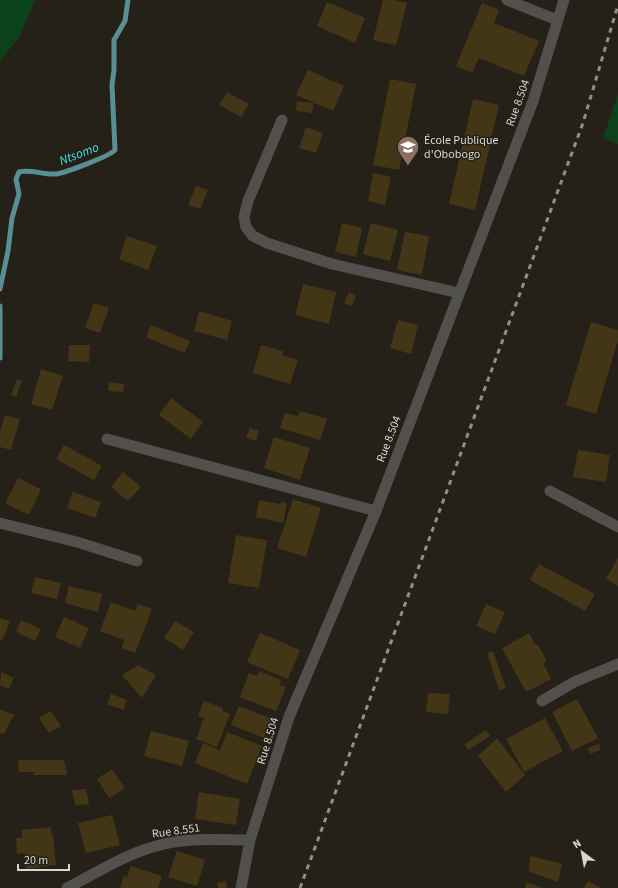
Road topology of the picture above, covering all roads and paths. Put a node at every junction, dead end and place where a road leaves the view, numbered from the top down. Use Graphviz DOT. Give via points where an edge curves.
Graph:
graph roads {
  1 [pos="507,0"];
  2 [pos="564,0"];
  3 [pos="557,20"];
  4 [pos="282,120"];
  5 [pos="459,293"];
  6 [pos="107,439"];
  7 [pos="550,491"];
  8 [pos="376,511"];
  9 [pos="0,524"];
  10 [pos="618,527"];
  11 [pos="137,561"];
  12 [pos="618,664"];
  13 [pos="542,701"];
  14 [pos="250,840"];
  15 [pos="67,888"];
  16 [pos="242,888"];
  1 -- 3 [label="street"];
  2 -- 3 [label="street, Rue 8.504"];
  3 -- 5 [label="street, Rue 8.504" via="533,101"];
  4 -- 5 [label="street" via="248,201 244,217 246,227 253,236 332,264"];
  5 -- 8 [label="street, Rue 8.504"];
  6 -- 8 [label="street"];
  7 -- 10 [label="street"];
  8 -- 14 [label="street, Rue 8.504" via="289,717"];
  9 -- 11 [label="street" via="77,542"];
  12 -- 13 [label="street" via="574,682"];
  14 -- 15 [label="street, Rue 8.551" via="190,840 157,845 127,856"];
  14 -- 16 [label="street, Rue 8.504"];
}
